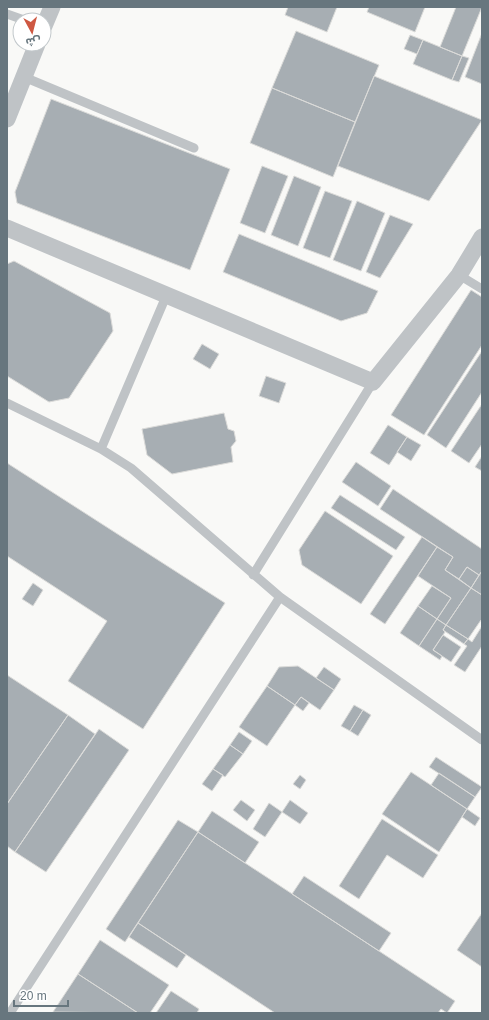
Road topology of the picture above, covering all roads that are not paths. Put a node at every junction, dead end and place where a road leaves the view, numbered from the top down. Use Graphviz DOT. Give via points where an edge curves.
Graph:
graph roads {
  1 [pos="34,52"];
  2 [pos="24,77"];
  3 [pos="7,119"];
  4 [pos="194,148"];
  5 [pos="7,228"];
  6 [pos="482,237"];
  7 [pos="459,275"];
  8 [pos="482,289"];
  9 [pos="167,294"];
  10 [pos="373,382"];
  11 [pos="7,403"];
  12 [pos="101,449"];
  13 [pos="253,575"];
  14 [pos="280,597"];
  15 [pos="482,740"];
  16 [pos="10,1013"];
  1 -- 2 [label="street"];
  2 -- 3 [label="street"];
  2 -- 4 [label="lane"];
  5 -- 9 [label="street"];
  6 -- 7 [label="street"];
  7 -- 8 [label="lane"];
  7 -- 10 [label="street"];
  9 -- 10 [label="street"];
  9 -- 12 [label="lane"];
  10 -- 13 [label="lane"];
  11 -- 12 [label="lane"];
  12 -- 13 [label="lane" via="148,481"];
  13 -- 14 [label="lane"];
  14 -- 15 [label="lane"];
  14 -- 16 [label="lane"];
}
